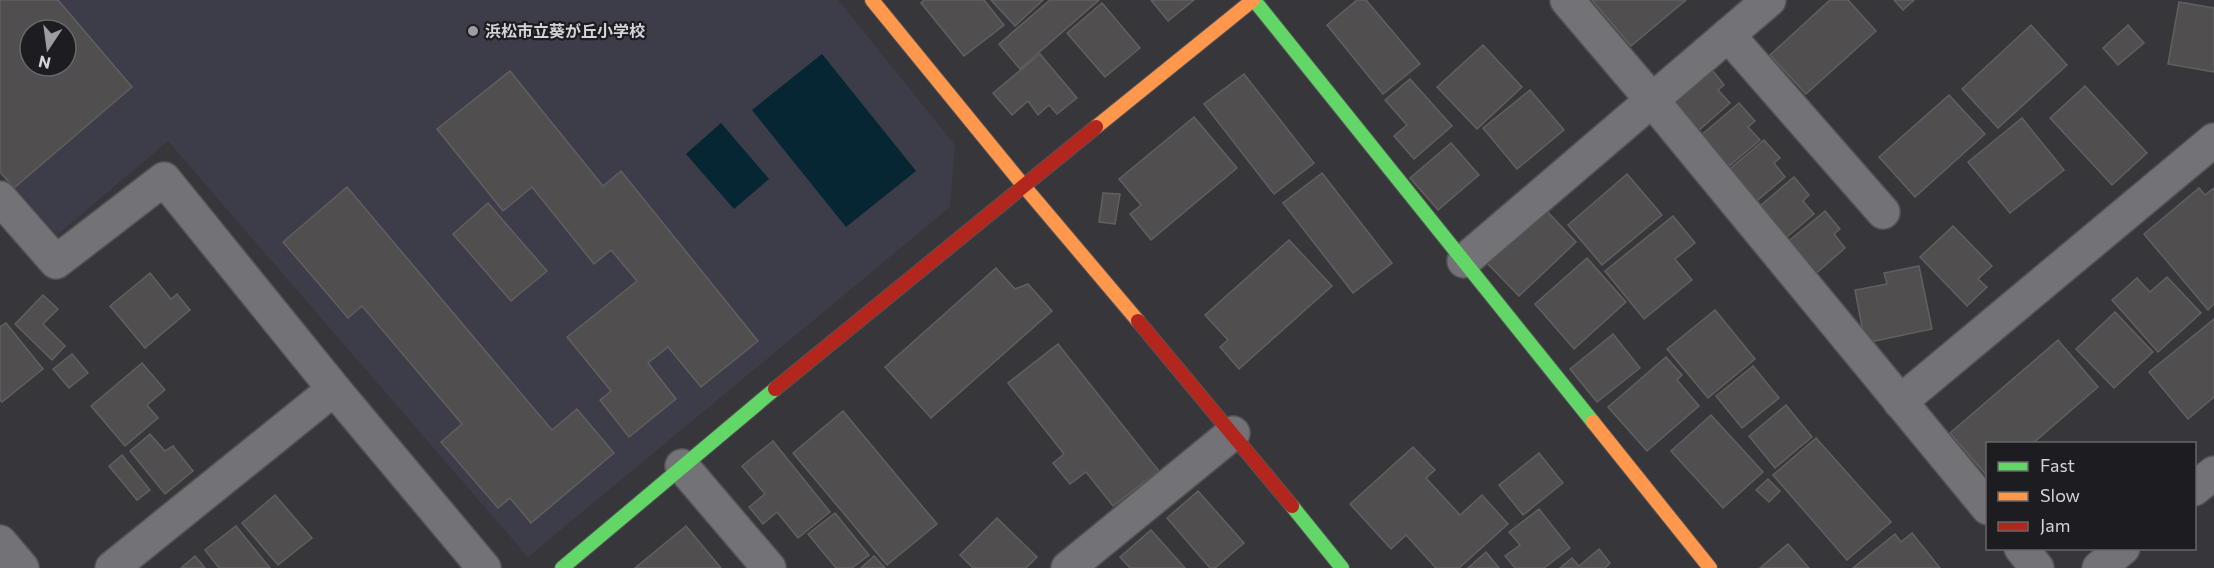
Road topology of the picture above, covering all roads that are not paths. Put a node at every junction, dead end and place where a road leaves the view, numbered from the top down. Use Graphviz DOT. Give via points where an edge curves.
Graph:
graph roads {
  1 [pos="872,0"];
  2 [pos="1254,0"];
  3 [pos="1567,0"];
  4 [pos="1768,0"];
  5 [pos="1728,35"];
  6 [pos="1652,100"];
  7 [pos="2214,140"];
  8 [pos="1023,185"];
  9 [pos="0,198"];
  10 [pos="1883,212"];
  11 [pos="1464,261"];
  12 [pos="334,389"];
  13 [pos="1900,402"];
  14 [pos="1233,433"];
  15 [pos="682,466"];
  16 [pos="2214,473"];
  17 [pos="2196,487"];
  18 [pos="1986,506"];
  19 [pos="0,542"];
  20 [pos="2022,550"];
  21 [pos="2122,550"];
  22 [pos="22,568"];
  23 [pos="112,568"];
  24 [pos="484,568"];
  25 [pos="562,568"];
  26 [pos="769,568"];
  27 [pos="1068,568"];
  28 [pos="1342,568"];
  29 [pos="1710,568"];
  30 [pos="2037,568"];
  31 [pos="2099,568"];
  1 -- 8 [label="street"];
  2 -- 8 [label="street"];
  2 -- 11 [label="street"];
  3 -- 6 [label="street"];
  4 -- 5 [label="street"];
  5 -- 6 [label="street"];
  5 -- 10 [label="street"];
  6 -- 11 [label="street"];
  6 -- 13 [label="street"];
  7 -- 13 [label="street"];
  8 -- 14 [label="street"];
  8 -- 15 [label="street"];
  9 -- 12 [label="street" via="56,262 164,179"];
  11 -- 29 [label="street"];
  12 -- 23 [label="street"];
  12 -- 24 [label="street"];
  13 -- 18 [label="street"];
  14 -- 27 [label="street"];
  14 -- 28 [label="street"];
  15 -- 25 [label="street"];
  15 -- 26 [label="street"];
  16 -- 17 [label="street"];
  19 -- 22 [label="street"];
  20 -- 30 [label="street"];
  21 -- 31 [label="street"];
}
